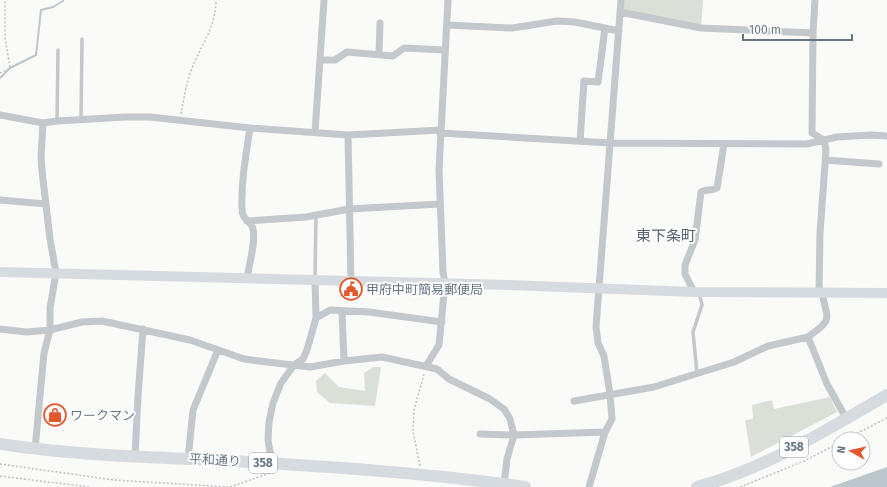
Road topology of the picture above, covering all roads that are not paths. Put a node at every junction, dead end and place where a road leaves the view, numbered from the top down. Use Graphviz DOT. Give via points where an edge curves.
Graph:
graph roads {
  1 [pos="324,0"];
  2 [pos="448,0"];
  3 [pos="621,0"];
  4 [pos="815,0"];
  5 [pos="620,12"];
  6 [pos="380,23"];
  7 [pos="447,25"];
  8 [pos="605,28"];
  9 [pos="619,31"];
  10 [pos="813,33"];
  11 [pos="82,39"];
  12 [pos="58,50"];
  13 [pos="445,50"];
  14 [pos="379,54"];
  15 [pos="320,60"];
  16 [pos="0,115"];
  17 [pos="82,120"];
  18 [pos="57,121"];
  19 [pos="43,123"];
  20 [pos="250,128"];
  21 [pos="440,131"];
  22 [pos="315,132"];
  23 [pos="348,135"];
  24 [pos="887,136"];
  25 [pos="824,140"];
  26 [pos="580,141"];
  27 [pos="610,143"];
  28 [pos="724,144"];
  29 [pos="825,160"];
  30 [pos="879,164"];
  31 [pos="0,200"];
  32 [pos="46,204"];
  33 [pos="440,204"];
  34 [pos="349,209"];
  35 [pos="316,215"];
  36 [pos="247,221"];
  37 [pos="0,272"];
  38 [pos="56,274"];
  39 [pos="247,278"];
  40 [pos="315,280"];
  41 [pos="351,281"];
  42 [pos="445,283"];
  43 [pos="598,288"];
  44 [pos="696,292"];
  45 [pos="821,293"];
  46 [pos="887,293"];
  47 [pos="342,311"];
  48 [pos="316,318"];
  49 [pos="442,322"];
  50 [pos="0,329"];
  51 [pos="143,329"];
  52 [pos="50,330"];
  53 [pos="808,337"];
  54 [pos="218,350"];
  55 [pos="344,361"];
  56 [pos="294,365"];
  57 [pos="426,366"];
  58 [pos="697,373"];
  59 [pos="610,394"];
  60 [pos="887,395"];
  61 [pos="574,401"];
  62 [pos="846,418"];
  63 [pos="605,432"];
  64 [pos="480,434"];
  65 [pos="514,435"];
  66 [pos="0,444"];
  67 [pos="35,449"];
  68 [pos="135,456"];
  69 [pos="188,459"];
  70 [pos="272,463"];
  71 [pos="504,484"];
  72 [pos="525,487"];
  73 [pos="589,487"];
  74 [pos="697,487"];
  1 -- 15 [label="street"];
  2 -- 7 [label="street"];
  3 -- 5 [label="street"];
  4 -- 10 [label="street"];
  5 -- 9 [label="street"];
  5 -- 10 [label="street" via="701,28"];
  6 -- 14 [label="street"];
  7 -- 8 [label="street" via="512,28 557,21"];
  7 -- 13 [label="street"];
  8 -- 9 [label="street"];
  8 -- 26 [label="street" via="598,82 584,81"];
  9 -- 27 [label="street"];
  10 -- 25 [label="street" via="812,133"];
  11 -- 17 [label="lane"];
  12 -- 18 [label="lane"];
  13 -- 14 [label="street" via="404,48 393,56"];
  13 -- 21 [label="street"];
  14 -- 15 [label="street" via="347,52 335,60"];
  15 -- 22 [label="street"];
  16 -- 19 [label="street"];
  17 -- 18 [label="street"];
  17 -- 20 [label="street" via="124,117"];
  18 -- 19 [label="street"];
  19 -- 32 [label="street" via="41,157"];
  20 -- 22 [label="street"];
  20 -- 36 [label="street" via="242,195 243,217"];
  21 -- 23 [label="street"];
  21 -- 26 [label="street"];
  21 -- 33 [label="street"];
  22 -- 23 [label="street"];
  23 -- 34 [label="street"];
  24 -- 25 [label="street" via="837,137"];
  25 -- 28 [label="street" via="807,144"];
  25 -- 29 [label="street"];
  26 -- 27 [label="street"];
  27 -- 28 [label="street"];
  27 -- 43 [label="street"];
  28 -- 44 [label="street" via="717,188 701,192 695,240 685,265 685,274"];
  29 -- 30 [label="street"];
  29 -- 45 [label="street" via="820,233"];
  31 -- 32 [label="street"];
  32 -- 38 [label="street"];
  33 -- 34 [label="street"];
  33 -- 42 [label="street"];
  34 -- 35 [label="street"];
  34 -- 41 [label="street"];
  35 -- 36 [label="street"];
  35 -- 40 [label="lane"];
  36 -- 39 [label="street" via="253,229 253,236"];
  37 -- 38 [label="street"];
  38 -- 39 [label="street"];
  38 -- 52 [label="street" via="50,308"];
  39 -- 40 [label="street"];
  40 -- 41 [label="street"];
  40 -- 48 [label="street"];
  41 -- 42 [label="street"];
  42 -- 43 [label="street"];
  42 -- 49 [label="street"];
  43 -- 44 [label="street"];
  43 -- 59 [label="street" via="596,327"];
  44 -- 45 [label="street"];
  44 -- 58 [label="lane" via="702,305 693,332"];
  45 -- 46 [label="street"];
  45 -- 53 [label="street" via="827,315 826,321"];
  47 -- 48 [label="street" via="330,310"];
  47 -- 49 [label="street"];
  47 -- 55 [label="street"];
  48 -- 56 [label="street" via="303,359"];
  49 -- 57 [label="street" via="439,344"];
  50 -- 52 [label="street" via="26,332"];
  51 -- 52 [label="street" via="102,321 82,322"];
  51 -- 54 [label="street" via="190,340"];
  51 -- 68 [label="street"];
  52 -- 67 [label="street" via="44,353"];
  53 -- 58 [label="street" via="768,346 734,362"];
  53 -- 62 [label="street" via="827,384"];
  54 -- 56 [label="street" via="244,359"];
  54 -- 69 [label="street" via="194,410"];
  55 -- 56 [label="street" via="310,367"];
  55 -- 57 [label="street" via="382,357"];
  56 -- 70 [label="street" via="281,383 273,403 268,440"];
  57 -- 65 [label="street" via="437,369 449,379 490,399 504,409 510,419"];
  58 -- 59 [label="street" via="654,387"];
  59 -- 61 [label="street"];
  59 -- 63 [label="street" via="612,419"];
  60 -- 62 [label="highway, 358"];
  62 -- 74 [label="highway, 358" via="764,463"];
  63 -- 65 [label="street"];
  63 -- 73 [label="street"];
  64 -- 65 [label="street"];
  65 -- 71 [label="street" via="507,459"];
  66 -- 67 [label="highway, 平和通り / 358"];
  67 -- 68 [label="highway, 平和通り / 358"];
  68 -- 69 [label="highway, 平和通り / 358"];
  69 -- 70 [label="highway, 平和通り / 358"];
  70 -- 71 [label="highway, 平和通り / 358" via="420,474"];
  71 -- 72 [label="highway, 平和通り / 358"];
}
